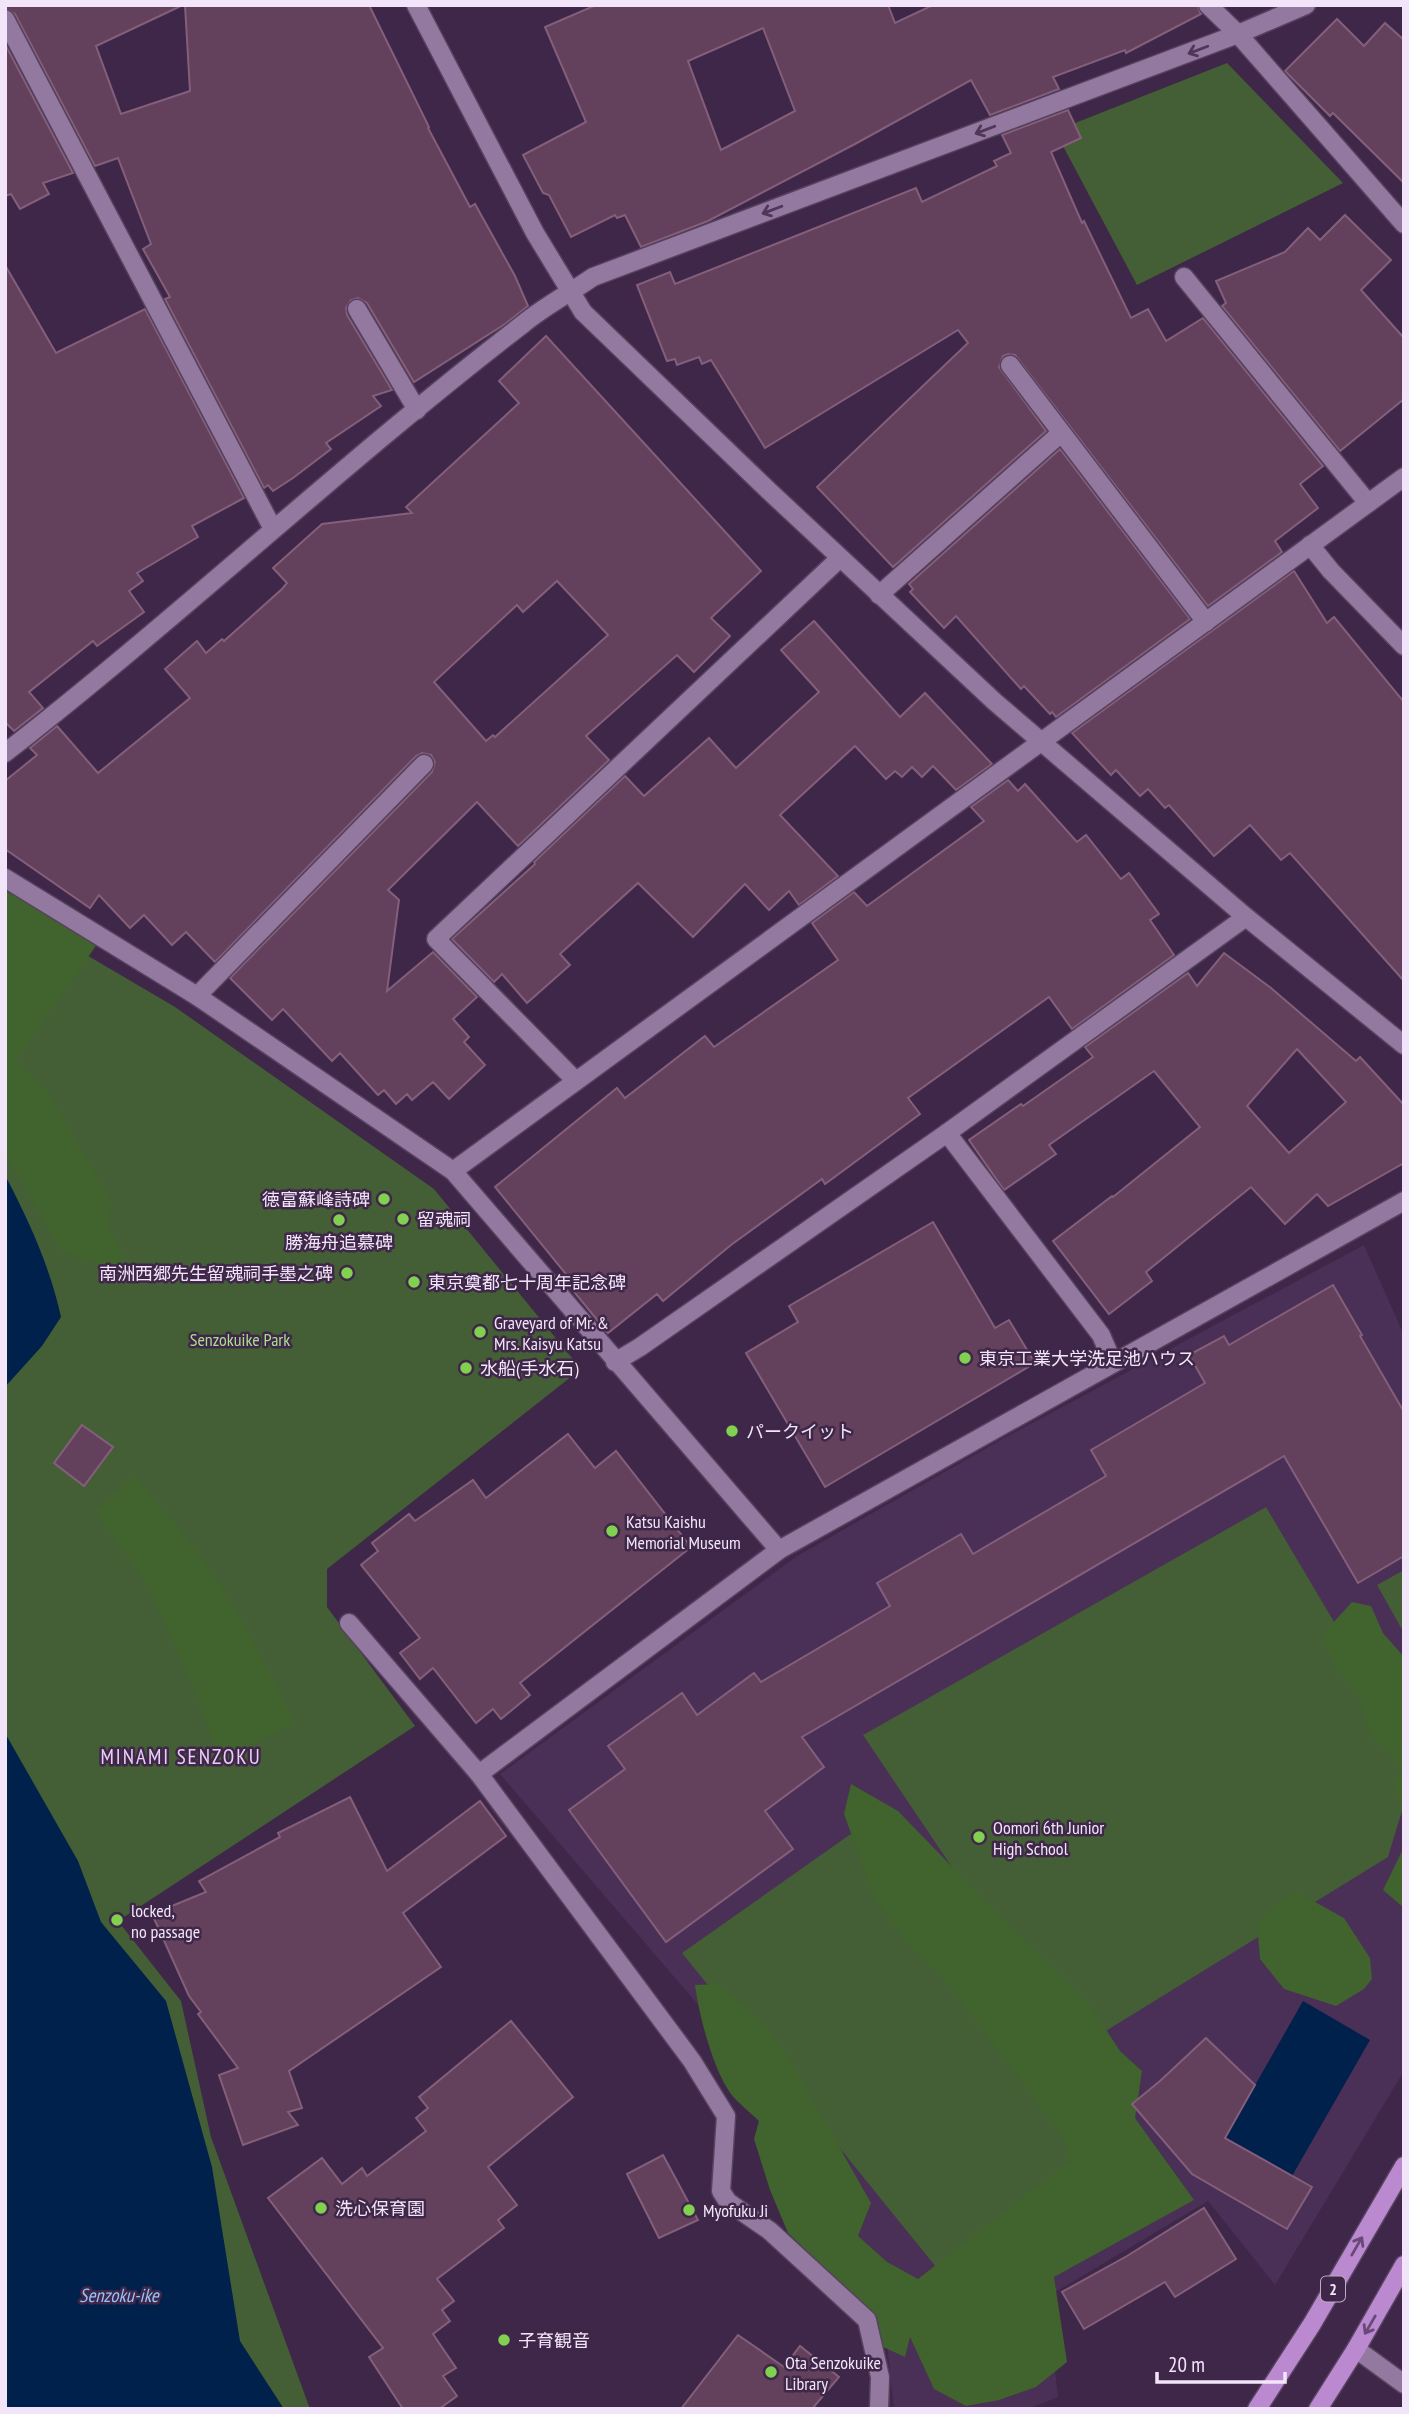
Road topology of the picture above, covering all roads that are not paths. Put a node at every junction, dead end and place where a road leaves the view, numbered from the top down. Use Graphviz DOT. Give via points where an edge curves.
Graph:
graph roads {
  1 [pos="416,5"];
  2 [pos="1208,5"];
  3 [pos="1306,5"];
  4 [pos="5,19"];
  5 [pos="1238,34"];
  6 [pos="1404,224"];
  7 [pos="1184,277"];
  8 [pos="572,292"];
  9 [pos="357,309"];
  10 [pos="1010,365"];
  11 [pos="417,410"];
  12 [pos="1062,433"];
  13 [pos="1404,477"];
  14 [pos="1368,503"];
  15 [pos="273,529"];
  16 [pos="1310,545"];
  17 [pos="840,558"];
  18 [pos="878,595"];
  19 [pos="1206,622"];
  20 [pos="1404,646"];
  21 [pos="1041,742"];
  22 [pos="5,753"];
  23 [pos="424,764"];
  24 [pos="5,878"];
  25 [pos="1246,917"];
  26 [pos="197,996"];
  27 [pos="1404,1045"];
  28 [pos="576,1081"];
  29 [pos="947,1133"];
  30 [pos="453,1171"];
  31 [pos="1404,1201"];
  32 [pos="615,1362"];
  33 [pos="1114,1363"];
  34 [pos="779,1550"];
  35 [pos="349,1623"];
  36 [pos="479,1774"];
  37 [pos="1404,2166"];
  38 [pos="1404,2265"];
  39 [pos="1356,2349"];
  40 [pos="1404,2384"];
  41 [pos="879,2409"];
  42 [pos="1257,2409"];
  43 [pos="1318,2409"];
  1 -- 8 [label="street" via="535,233"];
  2 -- 5 [label="street"];
  3 -- 5 [label="street"];
  4 -- 15 [label="street"];
  5 -- 6 [label="street"];
  5 -- 8 [label="street, one-way" via="593,276"];
  7 -- 14 [label="street"];
  8 -- 11 [label="street" via="524,323"];
  8 -- 17 [label="street" via="583,312"];
  9 -- 11 [label="street"];
  10 -- 12 [label="street"];
  11 -- 15 [label="street"];
  12 -- 18 [label="street"];
  12 -- 19 [label="street"];
  13 -- 14 [label="street"];
  14 -- 16 [label="street"];
  15 -- 22 [label="street" via="96,682"];
  16 -- 19 [label="street"];
  16 -- 20 [label="street"];
  17 -- 18 [label="street"];
  17 -- 28 [label="street" via="436,939"];
  18 -- 21 [label="street"];
  19 -- 21 [label="street"];
  21 -- 25 [label="street"];
  21 -- 28 [label="street"];
  23 -- 26 [label="street"];
  24 -- 26 [label="street"];
  25 -- 27 [label="street"];
  25 -- 29 [label="street"];
  26 -- 30 [label="street"];
  28 -- 30 [label="street"];
  29 -- 32 [label="street"];
  29 -- 33 [label="street" via="1101,1335"];
  30 -- 32 [label="street"];
  31 -- 33 [label="street"];
  32 -- 34 [label="street"];
  33 -- 34 [label="street"];
  34 -- 36 [label="street"];
  35 -- 36 [label="street"];
  36 -- 41 [label="street" via="684,2050 726,2116 721,2191 728,2202 770,2231 867,2320 880,2377"];
  42 -- 37 [label="main road, 2, one-way"];
  38 -- 39 [label="main road, one-way"];
  39 -- 40 [label="street"];
  39 -- 43 [label="main road"];
}
